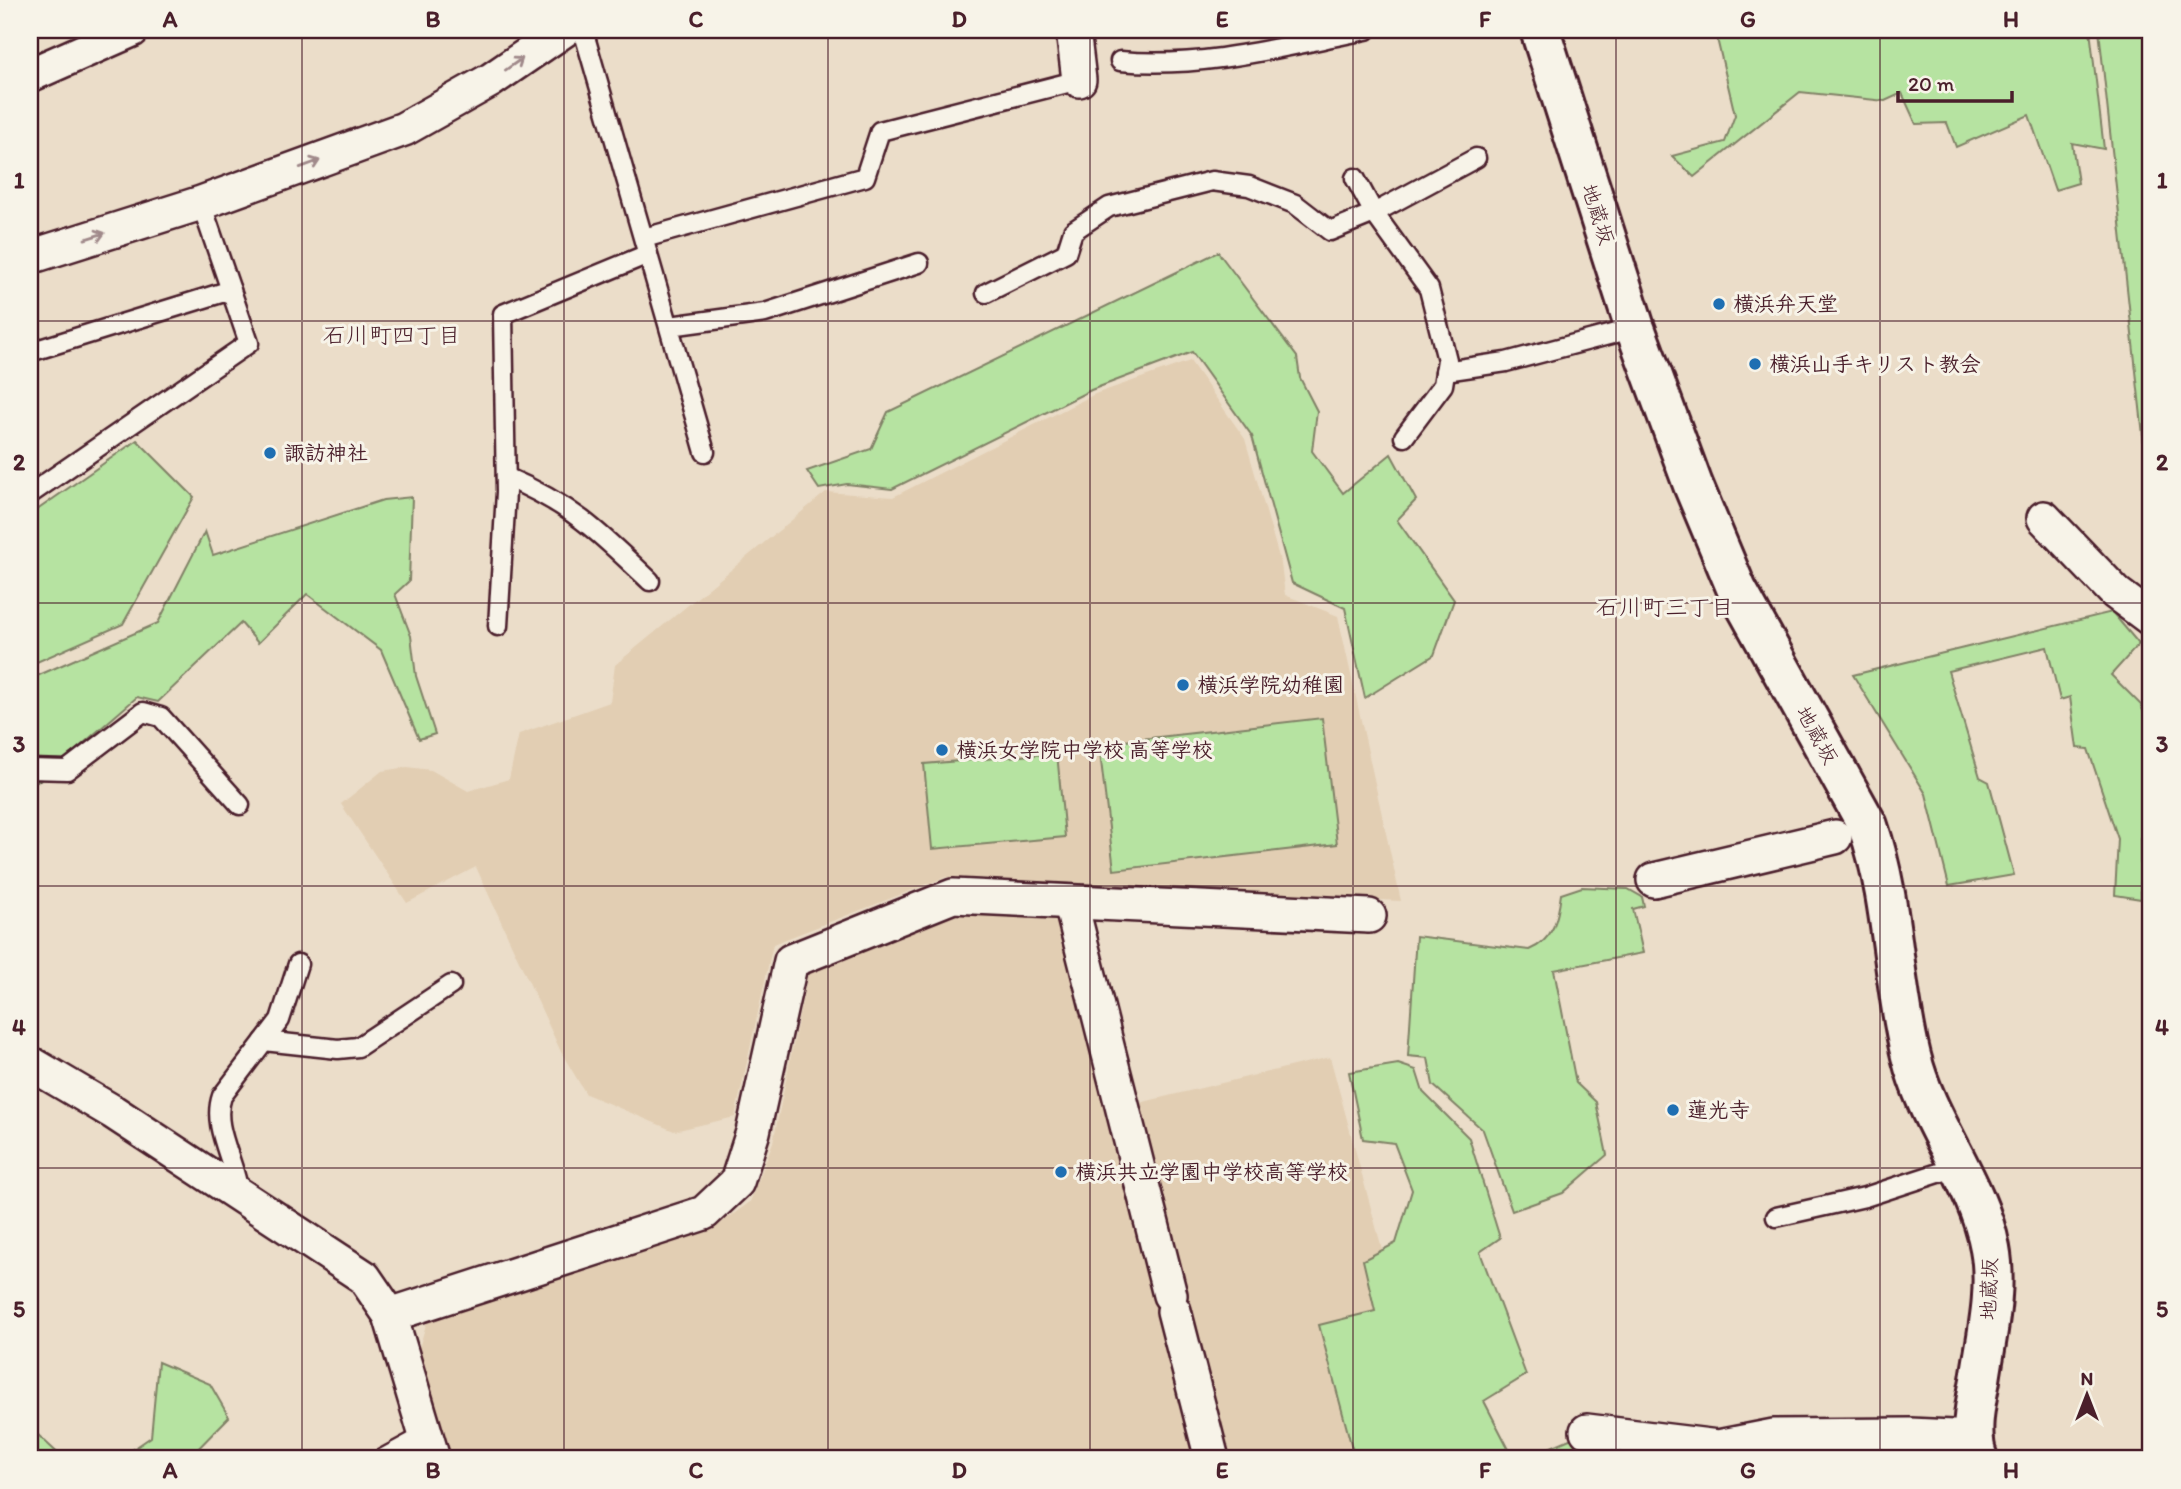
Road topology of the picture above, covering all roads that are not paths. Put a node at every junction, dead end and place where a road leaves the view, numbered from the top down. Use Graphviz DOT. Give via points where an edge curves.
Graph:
graph roads {
  1 [pos="132,30"];
  2 [pos="564,30"];
  3 [pos="583,30"];
  4 [pos="1073,30"];
  5 [pos="1366,30"];
  6 [pos="1540,30"];
  7 [pos="1120,61"];
  8 [pos="30,75"];
  9 [pos="1079,80"];
  10 [pos="1476,158"];
  11 [pos="1354,178"];
  12 [pos="201,203"];
  13 [pos="1374,213"];
  14 [pos="646,246"];
  15 [pos="30,257"];
  16 [pos="919,262"];
  17 [pos="231,290"];
  18 [pos="986,293"];
  19 [pos="670,326"];
  20 [pos="1635,328"];
  21 [pos="30,352"];
  22 [pos="1445,371"];
  23 [pos="1404,436"];
  24 [pos="705,452"];
  25 [pos="506,477"];
  26 [pos="30,494"];
  27 [pos="2043,518"];
  28 [pos="650,581"];
  29 [pos="2151,619"];
  30 [pos="498,626"];
  31 [pos="30,769"];
  32 [pos="240,805"];
  33 [pos="1835,836"];
  34 [pos="1654,880"];
  35 [pos="1071,904"];
  36 [pos="1369,916"];
  37 [pos="298,964"];
  38 [pos="451,985"];
  39 [pos="264,1041"];
  40 [pos="30,1063"];
  41 [pos="1957,1167"];
  42 [pos="239,1194"];
  43 [pos="1776,1217"];
  44 [pos="390,1315"];
  45 [pos="1587,1431"];
  46 [pos="430,1447"];
  47 [pos="1976,1449"];
  48 [pos="382,1459"];
  49 [pos="1212,1459"];
  1 -- 8 [label="street"];
  12 -- 2 [label="street, one-way" via="404,129 491,80"];
  3 -- 14 [label="lane"];
  4 -- 9 [label="street"];
  5 -- 7 [label="lane" via="1227,58 1159,64"];
  6 -- 20 [label="street, 地蔵坂"];
  9 -- 14 [label="lane" via="880,131 865,177"];
  10 -- 13 [label="lane"];
  11 -- 13 [label="lane"];
  15 -- 12 [label="street, one-way"];
  12 -- 17 [label="lane"];
  13 -- 18 [label="lane" via="1330,232 1295,204 1249,186 1212,181 1109,207 1073,231 1066,253"];
  13 -- 22 [label="lane" via="1429,289 1447,360"];
  14 -- 19 [label="lane"];
  14 -- 25 [label="lane" via="503,314"];
  16 -- 19 [label="lane" via="765,313"];
  17 -- 21 [label="lane"];
  17 -- 26 [label="lane" via="249,342"];
  19 -- 24 [label="lane"];
  20 -- 22 [label="lane" via="1506,362"];
  20 -- 41 [label="street, 地蔵坂" via="1737,590 1868,826 1888,897 1911,1058"];
  22 -- 23 [label="lane" via="1443,385"];
  25 -- 28 [label="lane" via="550,496 589,522"];
  25 -- 30 [label="lane"];
  27 -- 29 [label="street" via="2116,593"];
  31 -- 32 [label="lane" via="67,771 143,712 161,717"];
  33 -- 34 [label="street"];
  35 -- 36 [label="street"];
  35 -- 44 [label="street" via="953,896 791,961 753,1132 737,1182 705,1213"];
  35 -- 49 [label="street"];
  37 -- 39 [label="lane" via="280,1020"];
  38 -- 39 [label="lane" via="358,1047"];
  39 -- 42 [label="lane" via="222,1096 218,1109"];
  40 -- 42 [label="street"];
  41 -- 43 [label="lane" via="1865,1197"];
  41 -- 47 [label="street, 地蔵坂" via="1985,1228 1993,1275"];
  42 -- 44 [label="street" via="364,1277"];
  44 -- 46 [label="street"];
  45 -- 47 [label="street" via="1718,1447 1774,1436 1910,1435"];
  46 -- 48 [label="lane"];
}
